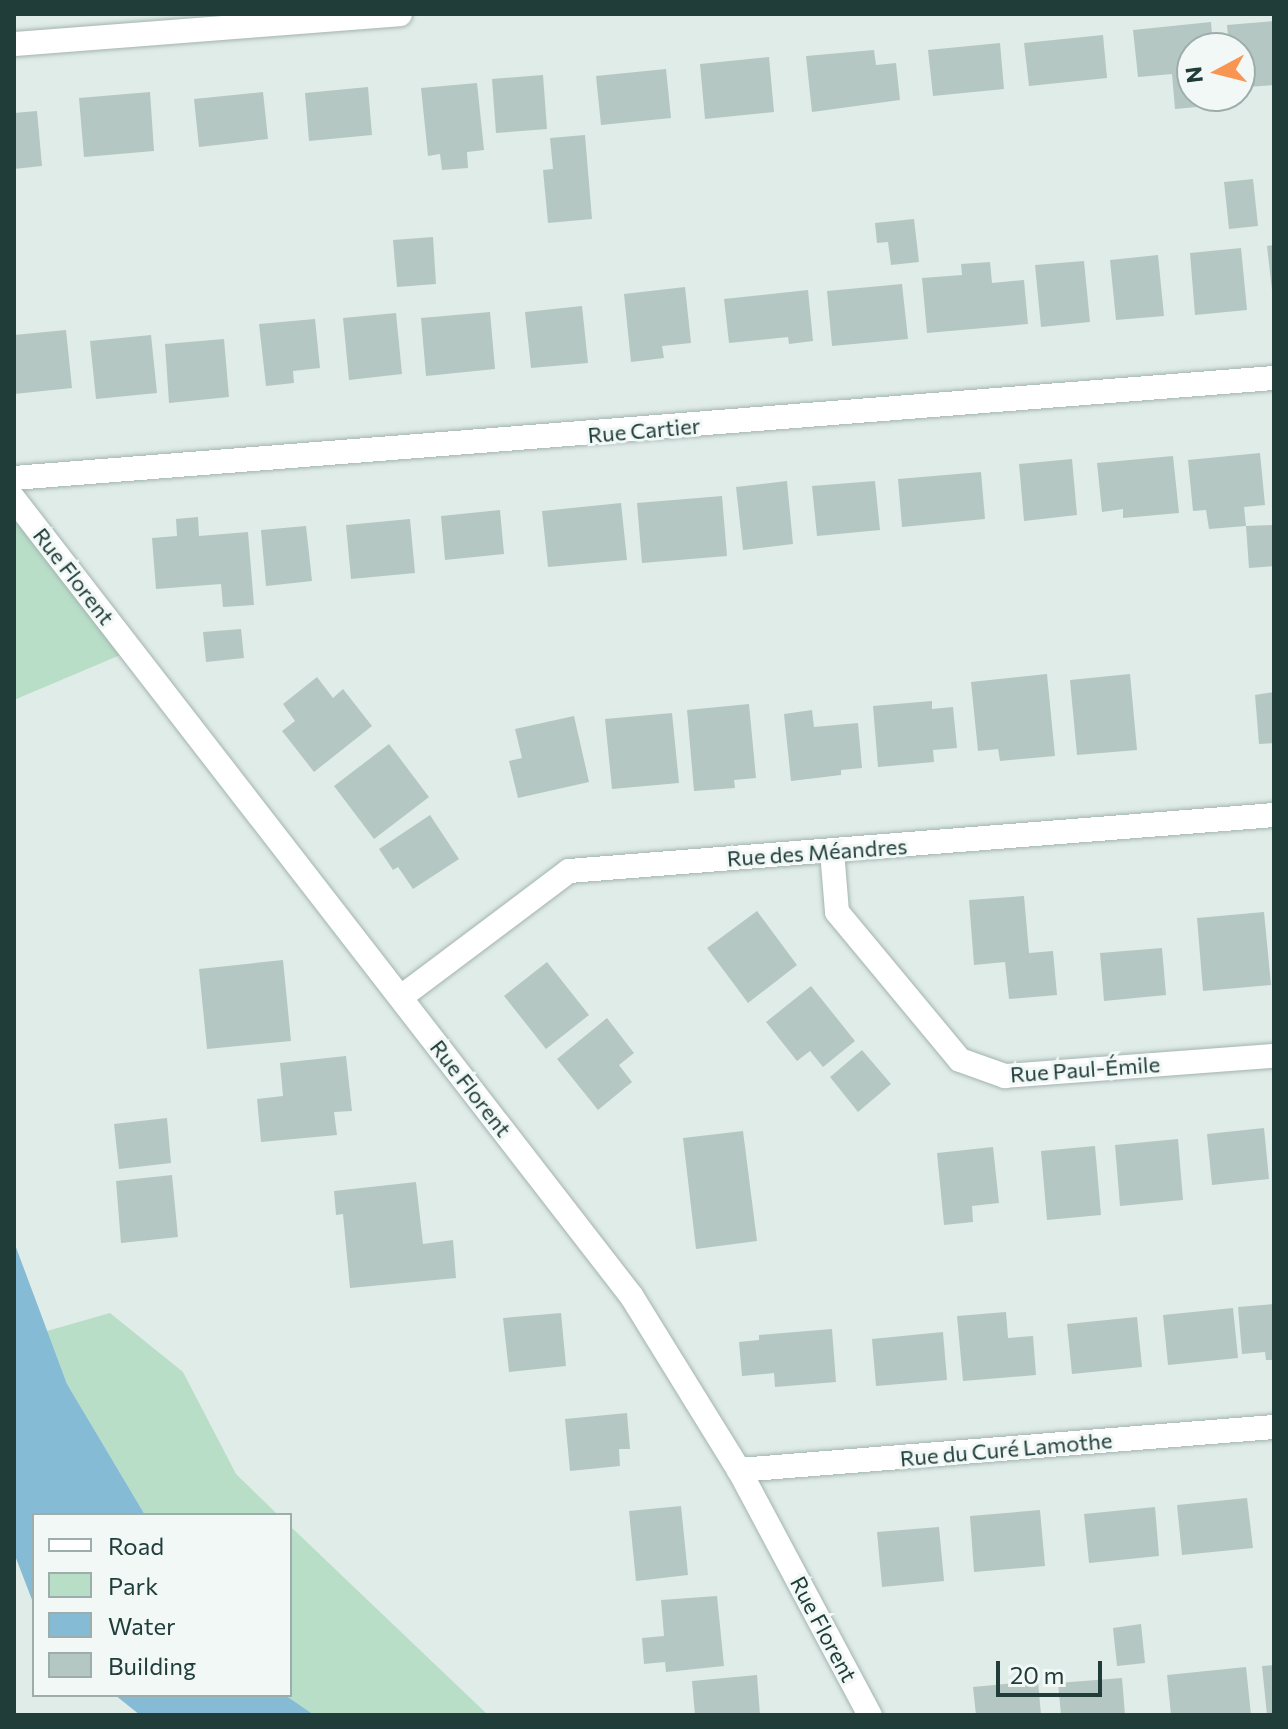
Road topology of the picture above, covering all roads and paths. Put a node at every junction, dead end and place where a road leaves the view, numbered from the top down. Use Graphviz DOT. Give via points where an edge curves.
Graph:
graph roads {
  1 [pos="400,14"];
  2 [pos="14,44"];
  3 [pos="1274,378"];
  4 [pos="14,478"];
  5 [pos="14,499"];
  6 [pos="1274,815"];
  7 [pos="832,851"];
  8 [pos="401,997"];
  9 [pos="1274,1056"];
  10 [pos="1274,1427"];
  11 [pos="739,1470"];
  12 [pos="870,1715"];
  1 -- 2 [label="street"];
  3 -- 4 [label="street, Rue Cartier"];
  5 -- 8 [label="street, Rue Florent"];
  6 -- 7 [label="street, Rue des Méandres"];
  7 -- 8 [label="street, Rue des Méandres" via="569,871"];
  7 -- 9 [label="street, Rue Paul-Émile" via="837,912 960,1060 1005,1076"];
  8 -- 11 [label="street, Rue Florent" via="632,1297"];
  10 -- 11 [label="street, Rue du Curé Lamothe"];
  11 -- 12 [label="street, Rue Florent"];
}
